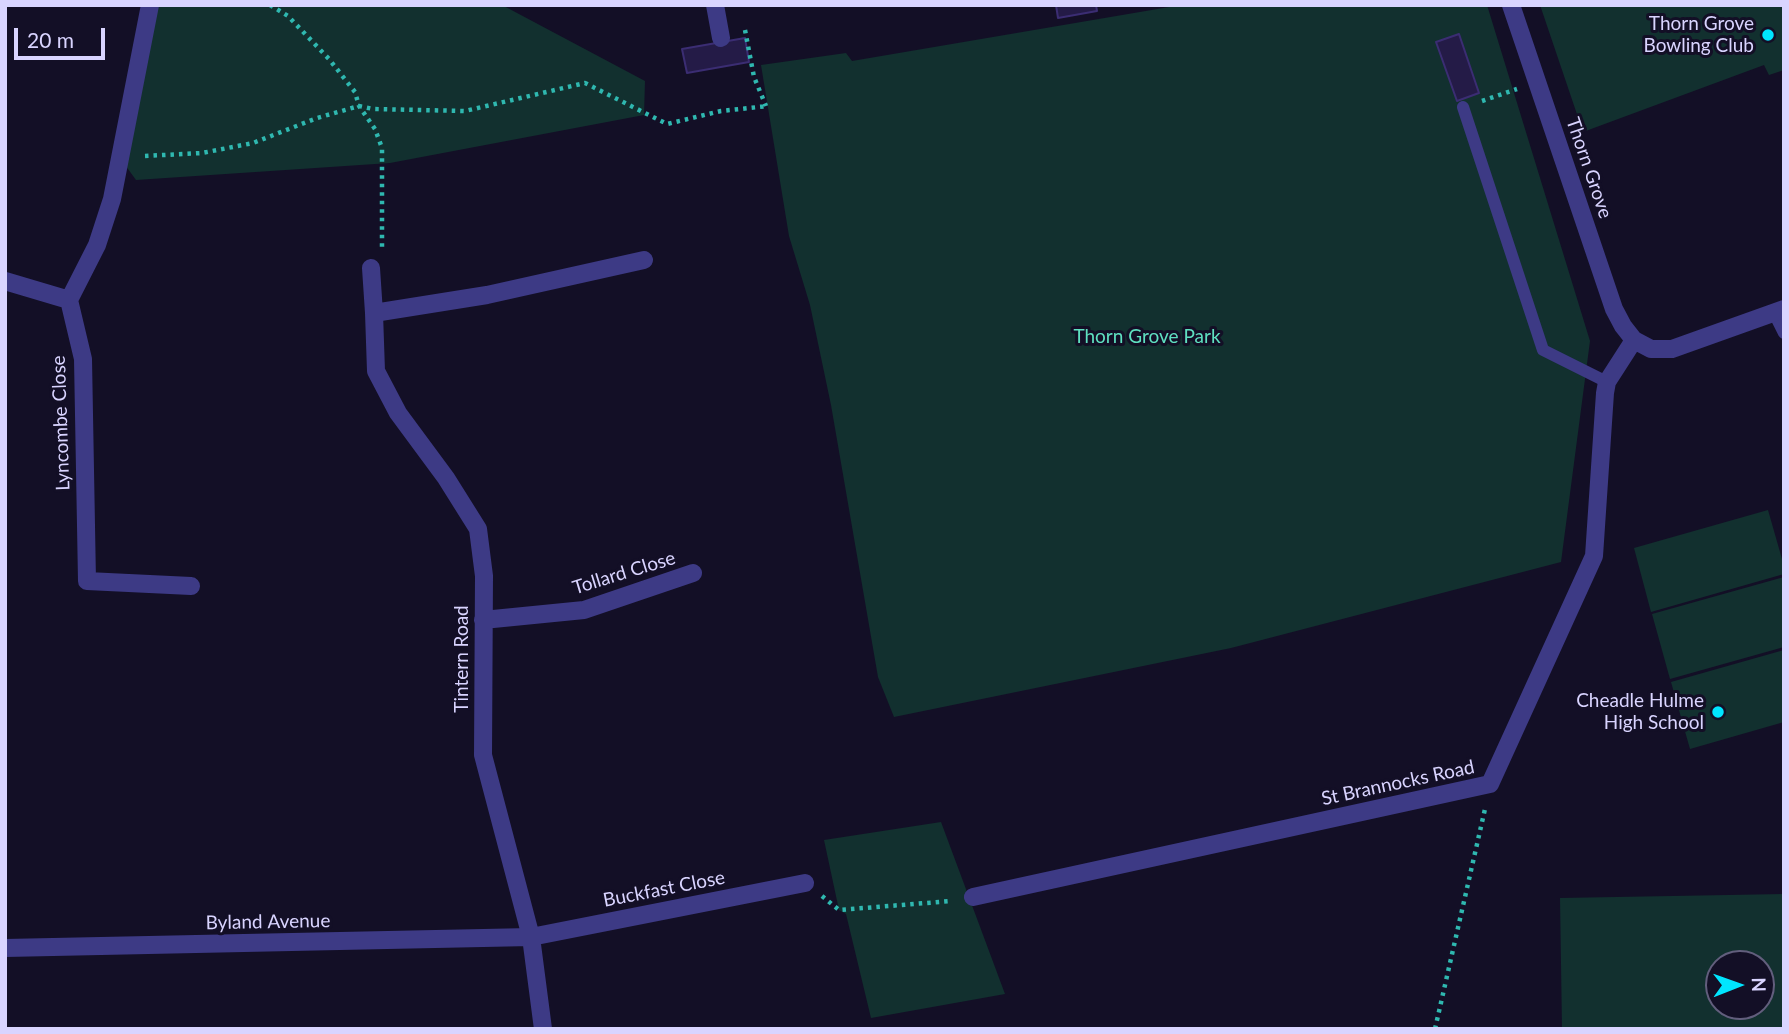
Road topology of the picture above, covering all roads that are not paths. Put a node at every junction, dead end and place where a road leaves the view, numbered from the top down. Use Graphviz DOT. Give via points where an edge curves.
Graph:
graph roads {
  1 [pos="150,5"];
  2 [pos="715,5"];
  3 [pos="1511,5"];
  4 [pos="721,38"];
  5 [pos="1463,107"];
  6 [pos="644,260"];
  7 [pos="371,268"];
  8 [pos="5,281"];
  9 [pos="69,300"];
  10 [pos="1779,311"];
  11 [pos="374,313"];
  12 [pos="1784,333"];
  13 [pos="1634,340"];
  14 [pos="1607,382"];
  15 [pos="693,573"];
  16 [pos="191,586"];
  17 [pos="483,620"];
  18 [pos="805,883"];
  19 [pos="973,897"];
  20 [pos="531,937"];
  21 [pos="5,948"];
  22 [pos="543,1029"];
  1 -- 9 [label="street" via="112,199 97,245"];
  2 -- 4 [label="street"];
  3 -- 13 [label="street, Thorn Grove" via="1614,309"];
  5 -- 14 [label="lane" via="1543,350"];
  6 -- 11 [label="street" via="487,295"];
  7 -- 11 [label="street, Tintern Road"];
  8 -- 9 [label="street"];
  9 -- 16 [label="street, Lyncombe Close" via="83,359 87,581"];
  10 -- 12 [label="lane"];
  10 -- 13 [label="street" via="1672,349 1651,349"];
  11 -- 17 [label="street, Tintern Road" via="376,371 398,413 478,529"];
  13 -- 14 [label="street, St Brannocks Road"];
  14 -- 19 [label="street, St Brannocks Road" via="1594,556 1490,784"];
  15 -- 17 [label="street, Tollard Close" via="584,610"];
  17 -- 20 [label="street, Tintern Road" via="483,755"];
  18 -- 20 [label="street, Buckfast Close"];
  20 -- 21 [label="street, Byland Avenue"];
  20 -- 22 [label="street, Tintern Road"];
}
